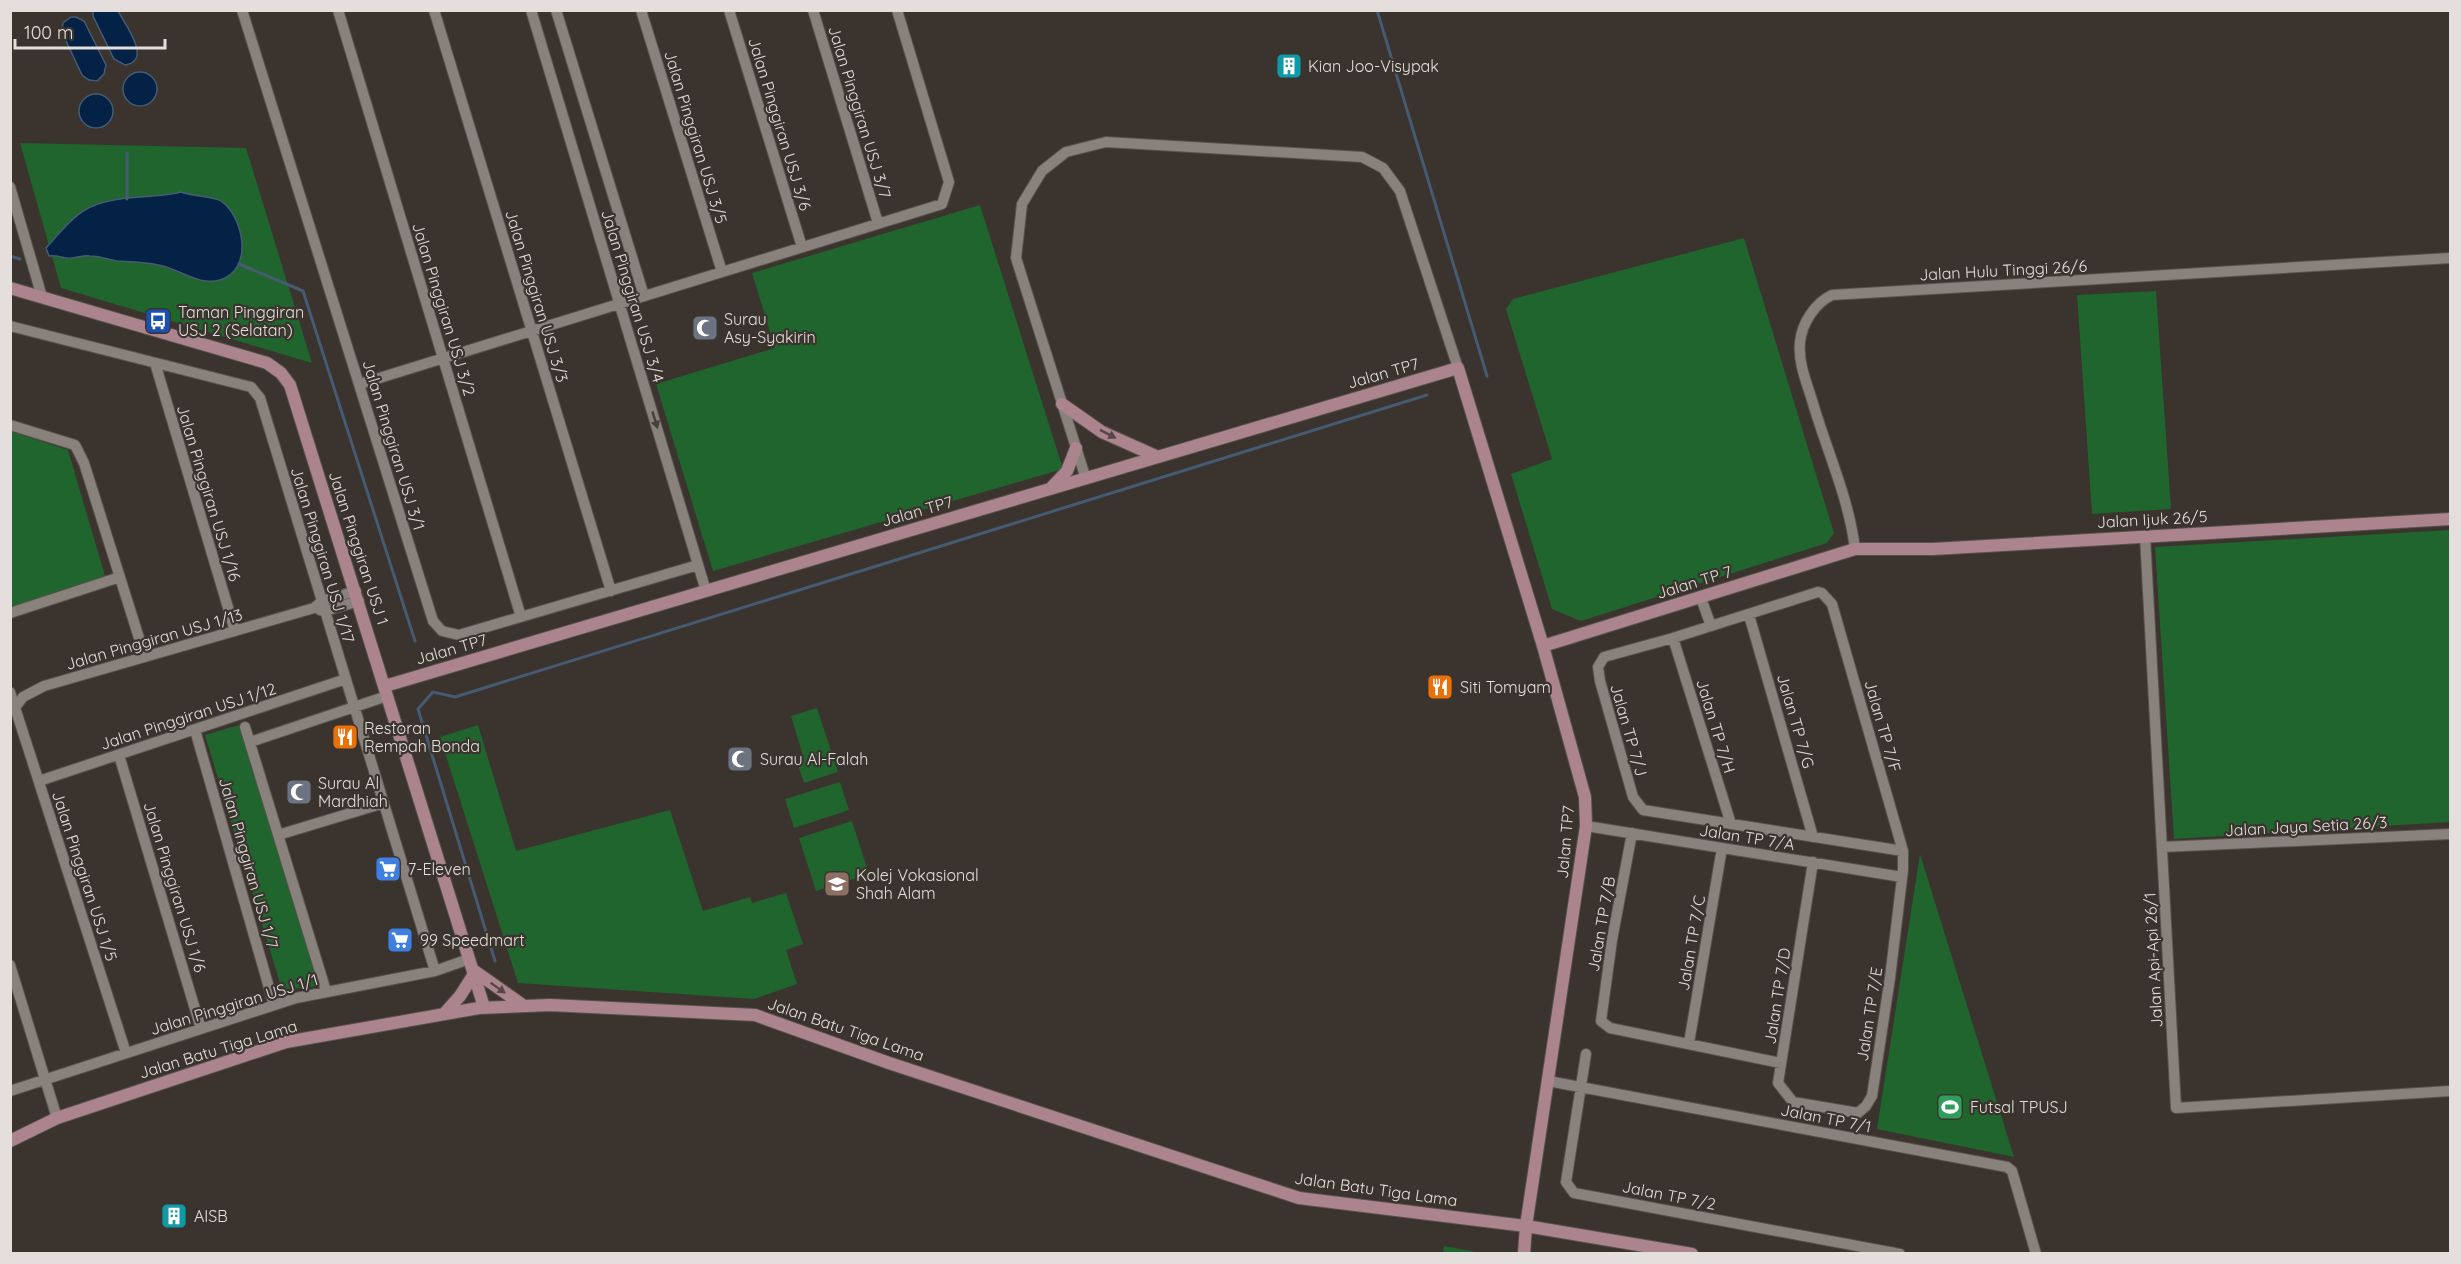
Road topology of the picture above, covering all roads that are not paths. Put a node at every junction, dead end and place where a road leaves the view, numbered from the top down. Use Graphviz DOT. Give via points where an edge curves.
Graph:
graph roads {
  1 [pos="242,10"];
  2 [pos="338,10"];
  3 [pos="434,10"];
  4 [pos="531,10"];
  5 [pos="556,10"];
  6 [pos="641,10"];
  7 [pos="729,10"];
  8 [pos="813,10"];
  9 [pos="897,10"];
  10 [pos="10,187"];
  11 [pos="878,223"];
  12 [pos="802,247"];
  13 [pos="2451,258"];
  14 [pos="722,272"];
  15 [pos="10,288"];
  16 [pos="644,296"];
  17 [pos="42,297"];
  18 [pos="620,304"];
  19 [pos="10,326"];
  20 [pos="532,331"];
  21 [pos="443,358"];
  22 [pos="155,363"];
  23 [pos="1458,368"];
  24 [pos="360,384"];
  25 [pos="1062,404"];
  26 [pos="10,425"];
  27 [pos="1076,448"];
  28 [pos="1158,457"];
  29 [pos="1086,478"];
  30 [pos="1049,489"];
  31 [pos="2451,519"];
  32 [pos="2145,536"];
  33 [pos="1855,549"];
  34 [pos="698,565"];
  35 [pos="120,578"];
  36 [pos="611,591"];
  37 [pos="706,591"];
  38 [pos="358,596"];
  39 [pos="1701,598"];
  40 [pos="320,607"];
  41 [pos="10,613"];
  42 [pos="1749,615"];
  43 [pos="521,617"];
  44 [pos="1711,626"];
  45 [pos="235,631"];
  46 [pos="1673,638"];
  47 [pos="1543,646"];
  48 [pos="145,657"];
  49 [pos="346,679"];
  50 [pos="386,691"];
  51 [pos="10,692"];
  52 [pos="354,707"];
  53 [pos="13,710"];
  54 [pos="245,727"];
  55 [pos="195,729"];
  56 [pos="250,742"];
  57 [pos="119,755"];
  58 [pos="39,781"];
  59 [pos="384,803"];
  60 [pos="1731,824"];
  61 [pos="1586,826"];
  62 [pos="1632,834"];
  63 [pos="2451,834"];
  64 [pos="278,835"];
  65 [pos="1813,837"];
  66 [pos="1722,848"];
  67 [pos="2162,848"];
  68 [pos="1903,851"];
  69 [pos="1813,862"];
  70 [pos="1902,877"];
  71 [pos="10,965"];
  72 [pos="472,967"];
  73 [pos="435,971"];
  74 [pos="326,991"];
  75 [pos="274,1005"];
  76 [pos="524,1006"];
  77 [pos="484,1007"];
  78 [pos="444,1014"];
  79 [pos="201,1029"];
  80 [pos="1689,1043"];
  81 [pos="126,1053"];
  82 [pos="1586,1054"];
  83 [pos="1781,1063"];
  84 [pos="46,1080"];
  85 [pos="1548,1081"];
  86 [pos="1581,1087"];
  87 [pos="10,1091"];
  88 [pos="2451,1091"];
  89 [pos="1820,1108"];
  90 [pos="57,1118"];
  91 [pos="10,1141"];
  92 [pos="1526,1226"];
  93 [pos="1524,1254"];
  94 [pos="1692,1254"];
  95 [pos="1900,1254"];
  96 [pos="2036,1254"];
  1 -- 24 [label="street, Jalan Pinggiran USJ 3/1"];
  2 -- 21 [label="street, Jalan Pinggiran USJ 3/2"];
  3 -- 20 [label="street, Jalan Pinggiran USJ 3/3"];
  4 -- 18 [label="street, Jalan Pinggiran USJ 3/4"];
  5 -- 16 [label="street, Jalan Pinggiran USJ 3/4"];
  6 -- 14 [label="street, Jalan Pinggiran USJ 3/5"];
  7 -- 12 [label="street, Jalan Pinggiran USJ 3/6"];
  8 -- 11 [label="street, Jalan Pinggiran USJ 3/7"];
  9 -- 11 [label="street" via="949,183 942,204"];
  10 -- 17 [label="street"];
  11 -- 12 [label="street"];
  12 -- 14 [label="street"];
  13 -- 33 [label="street, Jalan Hulu Tinggi 26/6" via="1832,295 1821,300 1803,326 1800,360 1852,523"];
  14 -- 16 [label="street"];
  15 -- 17 [label="street, Jalan Pinggiran USJ 1"];
  16 -- 18 [label="street"];
  17 -- 38 [label="street, Jalan Pinggiran USJ 1" via="267,363 281,373 290,385"];
  18 -- 20 [label="street"];
  18 -- 34 [label="street, Jalan Pinggiran USJ 3/4, one-way"];
  19 -- 22 [label="street, Jalan Pinggiran USJ 1/17"];
  20 -- 21 [label="street"];
  20 -- 36 [label="street, Jalan Pinggiran USJ 3/3"];
  21 -- 24 [label="street"];
  21 -- 43 [label="street, Jalan Pinggiran USJ 3/2"];
  22 -- 40 [label="street, Jalan Pinggiran USJ 1/17" via="251,387 260,398"];
  22 -- 45 [label="street, Jalan Pinggiran USJ 1/16"];
  23 -- 25 [label="street, Jalan TP7" via="1400,191 1383,168 1362,157 1106,142 1066,153 1042,171 1022,204 1016,258"];
  23 -- 28 [label="street, Jalan TP7"];
  23 -- 47 [label="street, Jalan TP7"];
  24 -- 43 [label="street, Jalan Pinggiran USJ 3/1" via="433,621 442,631 459,635"];
  25 -- 27 [label="street, Jalan TP7"];
  25 -- 28 [label="street, one-way" via="1102,432"];
  26 -- 35 [label="street" via="75,446 84,463"];
  27 -- 29 [label="street, Jalan TP7"];
  27 -- 30 [label="street" via="1067,471"];
  28 -- 29 [label="street, Jalan TP7"];
  29 -- 30 [label="street, Jalan TP7"];
  30 -- 37 [label="street, Jalan TP7"];
  31 -- 32 [label="street, Jalan Ijuk 26/5"];
  32 -- 33 [label="street, Jalan Ijuk 26/5" via="1933,549"];
  32 -- 67 [label="street, Jalan Api-Api 26/1"];
  33 -- 39 [label="street, Jalan TP 7"];
  34 -- 36 [label="street, Jalan Pinggiran USJ 3/1"];
  34 -- 37 [label="street, Jalan Pinggiran USJ 3/4"];
  35 -- 41 [label="street"];
  35 -- 48 [label="street"];
  36 -- 43 [label="street, Jalan Pinggiran USJ 3/1"];
  37 -- 50 [label="street, Jalan TP7"];
  38 -- 40 [label="street, Jalan Pinggiran USJ 1/13"];
  38 -- 50 [label="street, Jalan Pinggiran USJ 1"];
  39 -- 44 [label="street"];
  39 -- 47 [label="street, Jalan TP 7"];
  40 -- 45 [label="street, Jalan Pinggiran USJ 1/13"];
  40 -- 49 [label="street, Jalan Pinggiran USJ 1/17"];
  42 -- 44 [label="street"];
  42 -- 65 [label="street, Jalan TP 7/G"];
  42 -- 68 [label="street, Jalan TP 7/F" via="1818,592 1832,604"];
  44 -- 46 [label="street"];
  45 -- 48 [label="street, Jalan Pinggiran USJ 1/13"];
  46 -- 60 [label="street, Jalan TP 7/H"];
  46 -- 60 [label="street, Jalan TP 7/J" via="1604,657 1599,667 1599,681 1633,797 1642,810"];
  47 -- 61 [label="street, Jalan TP7" via="1585,797"];
  48 -- 53 [label="street, Jalan Pinggiran USJ 1/13" via="44,686 23,697"];
  49 -- 52 [label="street, Jalan Pinggiran USJ 1/17"];
  49 -- 55 [label="street, Jalan Pinggiran USJ 1/12"];
  50 -- 52 [label="street"];
  50 -- 72 [label="street, Jalan Pinggiran USJ 1"];
  51 -- 53 [label="street, Jalan Pinggiran USJ 1/5"];
  52 -- 56 [label="street"];
  52 -- 59 [label="street, Jalan Pinggiran USJ 1/17"];
  53 -- 58 [label="street, Jalan Pinggiran USJ 1/5"];
  54 -- 56 [label="street"];
  55 -- 57 [label="street, Jalan Pinggiran USJ 1/12"];
  55 -- 75 [label="street, Jalan Pinggiran USJ 1/7"];
  56 -- 64 [label="street"];
  57 -- 58 [label="street, Jalan Pinggiran USJ 1/12"];
  57 -- 79 [label="street, Jalan Pinggiran USJ 1/6"];
  58 -- 81 [label="street, Jalan Pinggiran USJ 1/5"];
  59 -- 64 [label="street"];
  59 -- 73 [label="street, Jalan Pinggiran USJ 1/17"];
  60 -- 65 [label="street"];
  61 -- 62 [label="street, Jalan TP 7/A"];
  61 -- 85 [label="street, Jalan TP7"];
  62 -- 66 [label="street, Jalan TP 7/A"];
  62 -- 80 [label="street, Jalan TP 7/B" via="1601,1021 1610,1028"];
  63 -- 67 [label="street, Jalan Jaya Setia 26/3"];
  64 -- 74 [label="street"];
  65 -- 68 [label="street"];
  66 -- 69 [label="street, Jalan TP 7/A"];
  66 -- 80 [label="street, Jalan TP 7/C"];
  67 -- 88 [label="street, Jalan Api-Api 26/1" via="2176,1108"];
  68 -- 70 [label="street, Jalan TP 7/F"];
  69 -- 70 [label="street, Jalan TP 7/A"];
  69 -- 83 [label="street, Jalan TP 7/D"];
  70 -- 89 [label="street, Jalan TP 7/E" via="1872,1096 1858,1113"];
  71 -- 84 [label="street"];
  72 -- 73 [label="street, Jalan Pinggiran USJ 1/1"];
  72 -- 76 [label="street, one-way"];
  72 -- 77 [label="street, Jalan Pinggiran USJ 1"];
  72 -- 78 [label="street" via="460,996"];
  73 -- 74 [label="street, Jalan Pinggiran USJ 1/1"];
  74 -- 75 [label="street, Jalan Pinggiran USJ 1/1"];
  75 -- 79 [label="street, Jalan Pinggiran USJ 1/1"];
  76 -- 77 [label="street, Jalan Batu Tiga Lama"];
  76 -- 92 [label="street, Jalan Batu Tiga Lama" via="755,1015 1299,1198"];
  77 -- 78 [label="street, Jalan Batu Tiga Lama"];
  78 -- 90 [label="street, Jalan Batu Tiga Lama" via="286,1041"];
  79 -- 81 [label="street, Jalan Pinggiran USJ 1/1"];
  80 -- 83 [label="street"];
  81 -- 84 [label="street, Jalan Pinggiran USJ 1/1"];
  82 -- 86 [label="street, Jalan TP 7/2"];
  83 -- 89 [label="street, Jalan TP 7/D" via="1778,1083 1784,1093 1793,1102"];
  84 -- 87 [label="street, Jalan Pinggiran USJ 1/1"];
  84 -- 90 [label="street"];
  85 -- 86 [label="street, Jalan TP 7/1"];
  85 -- 92 [label="street, Jalan TP7"];
  86 -- 95 [label="street, Jalan TP 7/2" via="1566,1182 1575,1193"];
  86 -- 96 [label="street, Jalan TP 7/1" via="2007,1167 2012,1171"];
  90 -- 91 [label="street, Jalan Batu Tiga Lama"];
  92 -- 93 [label="street, Jalan TP7"];
  92 -- 94 [label="street, Jalan Batu Tiga Lama"];
}
